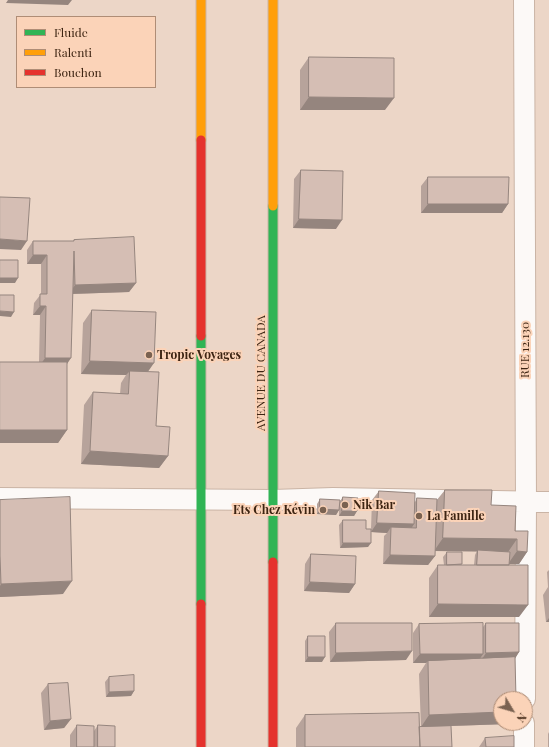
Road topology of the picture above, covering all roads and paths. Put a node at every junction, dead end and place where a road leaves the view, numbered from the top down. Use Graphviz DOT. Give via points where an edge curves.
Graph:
graph roads {
  1 [pos="201,0"];
  2 [pos="273,0"];
  3 [pos="524,0"];
  4 [pos="0,498"];
  5 [pos="201,499"];
  6 [pos="273,500"];
  7 [pos="526,502"];
  8 [pos="549,502"];
  9 [pos="524,691"];
  10 [pos="524,731"];
  11 [pos="201,747"];
  12 [pos="273,747"];
  13 [pos="524,747"];
  1 -- 5 [label="main road"];
  2 -- 6 [label="main road, AVENUE DU CANADA"];
  3 -- 7 [label="street, RUE 12.130"];
  4 -- 5 [label="street"];
  5 -- 6 [label="street"];
  5 -- 11 [label="main road"];
  6 -- 7 [label="street" via="333,498"];
  6 -- 12 [label="main road, AVENUE DU CANADA"];
  7 -- 8 [label="street"];
  7 -- 9 [label="street, RUE 12.130"];
  10 -- 13 [label="street"];
}
